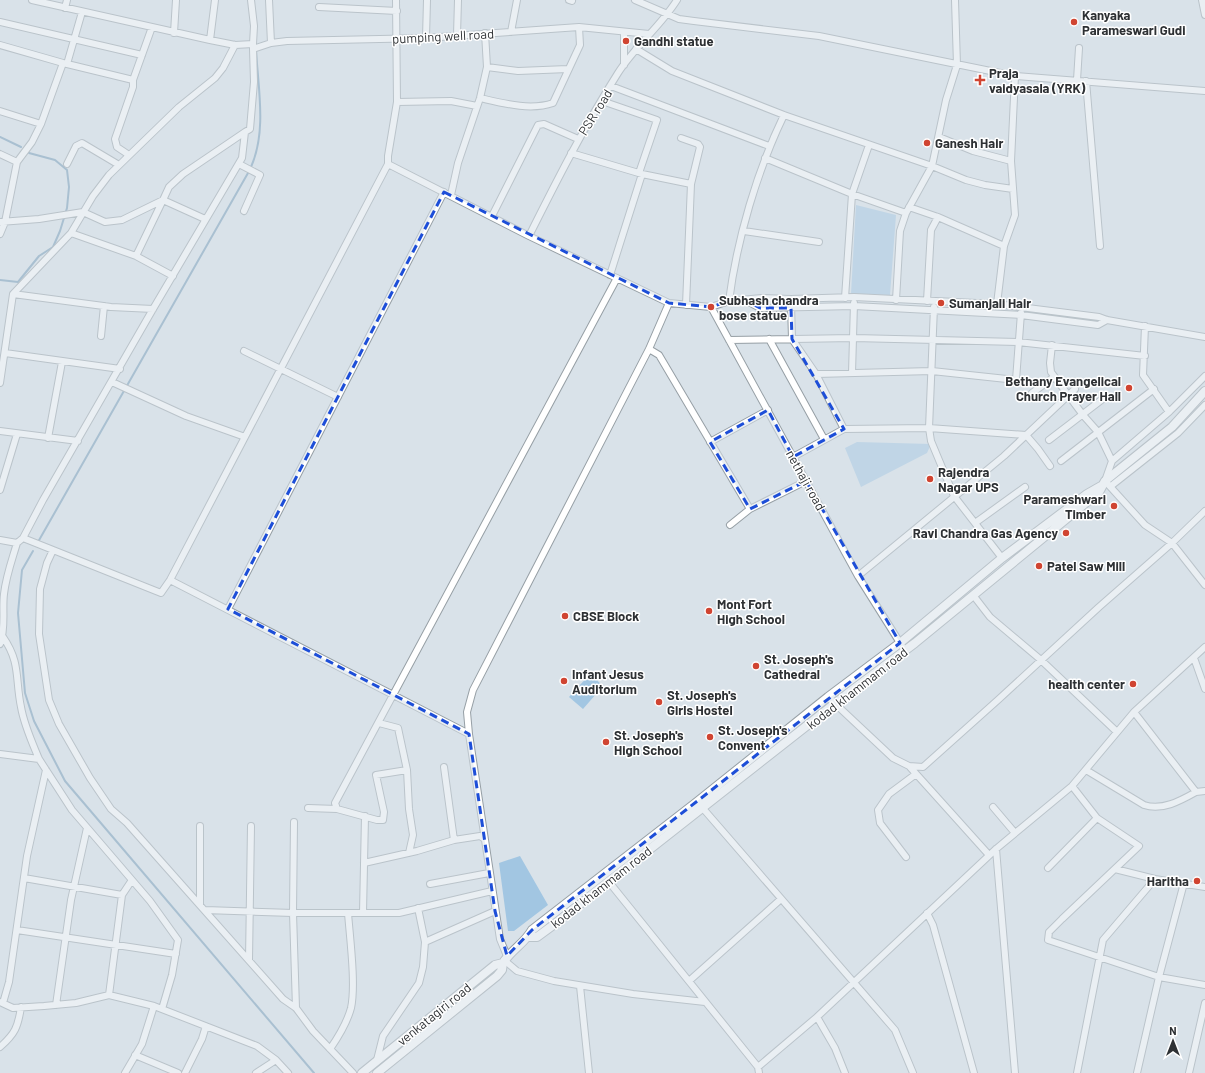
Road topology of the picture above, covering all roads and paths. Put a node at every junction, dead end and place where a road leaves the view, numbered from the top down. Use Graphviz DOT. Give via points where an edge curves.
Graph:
graph roads {
  1 [pos="32,0"];
  2 [pos="67,0"];
  3 [pos="176,0"];
  4 [pos="215,0"];
  5 [pos="251,0"];
  6 [pos="269,0"];
  7 [pos="348,0"];
  8 [pos="396,0"];
  9 [pos="427,0"];
  10 [pos="458,0"];
  11 [pos="517,0"];
  12 [pos="635,0"];
  13 [pos="677,0"];
  14 [pos="956,0"];
  15 [pos="1202,0"];
  16 [pos="319,7"];
  17 [pos="348,7"];
  18 [pos="65,8"];
  19 [pos="396,11"];
  20 [pos="82,12"];
  21 [pos="669,14"];
  22 [pos="1205,15"];
  23 [pos="0,22"];
  24 [pos="152,27"];
  25 [pos="580,27"];
  26 [pos="511,32"];
  27 [pos="624,32"];
  28 [pos="174,33"];
  29 [pos="485,33"];
  30 [pos="649,34"];
  31 [pos="457,35"];
  32 [pos="75,38"];
  33 [pos="426,38"];
  34 [pos="395,39"];
  35 [pos="210,40"];
  36 [pos="272,43"];
  37 [pos="0,45"];
  38 [pos="235,45"];
  39 [pos="253,47"];
  40 [pos="1079,48"];
  41 [pos="636,49"];
  42 [pos="142,56"];
  43 [pos="65,64"];
  44 [pos="624,65"];
  45 [pos="957,65"];
  46 [pos="487,67"];
  47 [pos="568,69"];
  48 [pos="1014,76"];
  49 [pos="133,80"];
  50 [pos="1076,80"];
  51 [pos="1086,81"];
  52 [pos="611,86"];
  53 [pos="1205,90"];
  54 [pos="480,98"];
  55 [pos="602,101"];
  56 [pos="397,102"];
  57 [pos="477,106"];
  58 [pos="0,111"];
  59 [pos="784,115"];
  60 [pos="41,124"];
  61 [pos="245,132"];
  62 [pos="939,137"];
  63 [pos="681,138"];
  64 [pos="578,139"];
  65 [pos="769,146"];
  66 [pos="869,146"];
  67 [pos="571,153"];
  68 [pos="0,154"];
  69 [pos="129,155"];
  70 [pos="765,158"];
  71 [pos="1011,161"];
  72 [pos="17,162"];
  73 [pos="67,164"];
  74 [pos="119,164"];
  75 [pos="239,164"];
  76 [pos="388,164"];
  77 [pos="932,166"];
  78 [pos="640,174"];
  79 [pos="691,184"];
  80 [pos="1013,189"];
  81 [pos="444,192"];
  82 [pos="852,194"];
  83 [pos="450,195"];
  84 [pos="163,200"];
  85 [pos="908,210"];
  86 [pos="244,211"];
  87 [pos="83,212"];
  88 [pos="492,216"];
  89 [pos="938,217"];
  90 [pos="205,219"];
  91 [pos="2,222"];
  92 [pos="744,231"];
  93 [pos="71,232"];
  94 [pos="0,234"];
  95 [pos="529,236"];
  96 [pos="819,242"];
  97 [pos="1004,246"];
  98 [pos="1100,246"];
  99 [pos="136,256"];
  100 [pos="610,275"];
  101 [pos="173,276"];
  102 [pos="617,278"];
  103 [pos="13,294"];
  104 [pos="854,297"];
  105 [pos="845,298"];
  106 [pos="791,299"];
  107 [pos="746,300"];
  108 [pos="896,300"];
  109 [pos="729,301"];
  110 [pos="927,301"];
  111 [pos="669,303"];
  112 [pos="934,303"];
  113 [pos="997,304"];
  114 [pos="686,305"];
  115 [pos="104,306"];
  116 [pos="854,306"];
  117 [pos="711,307"];
  118 [pos="1021,307"];
  119 [pos="791,308"];
  120 [pos="153,309"];
  121 [pos="934,310"];
  122 [pos="1021,315"];
  123 [pos="1107,320"];
  124 [pos="1145,326"];
  125 [pos="0,334"];
  126 [pos="8,335"];
  127 [pos="101,336"];
  128 [pos="1205,337"];
  129 [pos="854,338"];
  130 [pos="769,339"];
  131 [pos="792,339"];
  132 [pos="933,339"];
  133 [pos="729,340"];
  134 [pos="1018,342"];
  135 [pos="1052,345"];
  136 [pos="649,349"];
  137 [pos="244,351"];
  138 [pos="5,353"];
  139 [pos="1145,356"];
  140 [pos="62,362"];
  141 [pos="281,368"];
  142 [pos="120,369"];
  143 [pos="932,371"];
  144 [pos="852,373"];
  145 [pos="816,374"];
  146 [pos="1205,376"];
  147 [pos="1054,377"];
  148 [pos="112,382"];
  149 [pos="0,383"];
  150 [pos="1075,389"];
  151 [pos="1154,389"];
  152 [pos="1205,391"];
  153 [pos="1032,393"];
  154 [pos="1068,396"];
  155 [pos="338,397"];
  156 [pos="1104,398"];
  157 [pos="1205,405"];
  158 [pos="768,410"];
  159 [pos="1169,412"];
  160 [pos="1083,415"];
  161 [pos="929,428"];
  162 [pos="844,429"];
  163 [pos="0,431"];
  164 [pos="1098,432"];
  165 [pos="17,434"];
  166 [pos="1026,435"];
  167 [pos="245,437"];
  168 [pos="48,438"];
  169 [pos="824,440"];
  170 [pos="1049,440"];
  171 [pos="78,441"];
  172 [pos="710,442"];
  173 [pos="793,457"];
  174 [pos="1062,461"];
  175 [pos="1112,461"];
  176 [pos="1050,466"];
  177 [pos="806,481"];
  178 [pos="1106,484"];
  179 [pos="1025,487"];
  180 [pos="0,490"];
  181 [pos="954,496"];
  182 [pos="750,509"];
  183 [pos="1205,511"];
  184 [pos="975,523"];
  185 [pos="730,524"];
  186 [pos="23,538"];
  187 [pos="0,540"];
  188 [pos="17,543"];
  189 [pos="1172,543"];
  190 [pos="53,550"];
  191 [pos="1002,558"];
  192 [pos="858,576"];
  193 [pos="170,580"];
  194 [pos="1205,585"];
  195 [pos="973,595"];
  196 [pos="228,609"];
  197 [pos="3,637"];
  198 [pos="0,644"];
  199 [pos="902,647"];
  200 [pos="1205,647"];
  201 [pos="1194,658"];
  202 [pos="1041,660"];
  203 [pos="1205,690"];
  204 [pos="394,695"];
  205 [pos="828,697"];
  206 [pos="835,703"];
  207 [pos="1134,712"];
  208 [pos="379,723"];
  209 [pos="1117,732"];
  210 [pos="469,734"];
  211 [pos="0,754"];
  212 [pos="40,759"];
  213 [pos="909,766"];
  214 [pos="444,767"];
  215 [pos="46,770"];
  216 [pos="407,770"];
  217 [pos="1086,770"];
  218 [pos="916,774"];
  219 [pos="1072,786"];
  220 [pos="1205,791"];
  221 [pos="1196,792"];
  222 [pos="700,805"];
  223 [pos="992,807"];
  224 [pos="308,808"];
  225 [pos="337,809"];
  226 [pos="365,816"];
  227 [pos="1097,818"];
  228 [pos="294,822"];
  229 [pos="200,826"];
  230 [pos="251,826"];
  231 [pos="87,828"];
  232 [pos="1015,833"];
  233 [pos="483,838"];
  234 [pos="454,840"];
  235 [pos="996,849"];
  236 [pos="409,853"];
  237 [pos="989,855"];
  238 [pos="906,857"];
  239 [pos="364,863"];
  240 [pos="1048,868"];
  241 [pos="1115,869"];
  242 [pos="489,873"];
  243 [pos="24,878"];
  244 [pos="1155,879"];
  245 [pos="132,880"];
  246 [pos="609,882"];
  247 [pos="1184,883"];
  248 [pos="430,884"];
  249 [pos="74,886"];
  250 [pos="1205,887"];
  251 [pos="492,891"];
  252 [pos="122,895"];
  253 [pos="781,899"];
  254 [pos="200,904"];
  255 [pos="418,908"];
  256 [pos="205,910"];
  257 [pos="495,911"];
  258 [pos="250,912"];
  259 [pos="293,913"];
  260 [pos="348,913"];
  261 [pos="363,913"];
  262 [pos="927,913"];
  263 [pos="17,930"];
  264 [pos="66,937"];
  265 [pos="528,937"];
  266 [pos="425,942"];
  267 [pos="116,945"];
  268 [pos="176,954"];
  269 [pos="1099,958"];
  270 [pos="249,960"];
  271 [pos="505,960"];
  272 [pos="1159,977"];
  273 [pos="689,981"];
  274 [pos="852,982"];
  275 [pos="1205,985"];
  276 [pos="580,986"];
  277 [pos="109,995"];
  278 [pos="705,1002"];
  279 [pos="2,1003"];
  280 [pos="1205,1003"];
  281 [pos="56,1005"];
  282 [pos="154,1006"];
  283 [pos="21,1007"];
  284 [pos="296,1008"];
  285 [pos="162,1009"];
  286 [pos="817,1017"];
  287 [pos="206,1026"];
  288 [pos="0,1047"];
  289 [pos="330,1049"];
  290 [pos="135,1055"];
  291 [pos="276,1060"];
  292 [pos="377,1060"];
  293 [pos="759,1070"];
  294 [pos="374,1071"];
  295 [pos="125,1073"];
  296 [pos="178,1073"];
  297 [pos="185,1073"];
  298 [pos="256,1073"];
  299 [pos="288,1073"];
  300 [pos="353,1073"];
  301 [pos="362,1073"];
  302 [pos="589,1073"];
  303 [pos="845,1073"];
  304 [pos="913,1073"];
  305 [pos="974,1073"];
  306 [pos="1015,1073"];
  307 [pos="1077,1073"];
  308 [pos="1138,1073"];
  309 [pos="1189,1073"];
  1 -- 18 [label="street"];
  2 -- 18 [label="street"];
  3 -- 28 [label="street"];
  4 -- 35 [label="street"];
  5 -- 39 [label="street"];
  6 -- 36 [label="street"];
  7 -- 17 [label="street"];
  8 -- 19 [label="street"];
  9 -- 33 [label="street"];
  10 -- 31 [label="street"];
  11 -- 26 [label="street"];
  12 -- 21 [label="street"];
  13 -- 21 [label="street, PSR road"];
  14 -- 45 [label="street"];
  15 -- 22 [label="street"];
  16 -- 17 [label="street"];
  17 -- 19 [label="street"];
  18 -- 20 [label="street"];
  19 -- 34 [label="street"];
  20 -- 24 [label="street"];
  20 -- 32 [label="street"];
  21 -- 30 [label="street, PSR road"];
  21 -- 45 [label="street" via="694,22 819,36"];
  23 -- 32 [label="street"];
  24 -- 28 [label="street"];
  24 -- 42 [label="street"];
  25 -- 26 [label="street, pumping well road"];
  25 -- 27 [label="street, pumping well road"];
  25 -- 47 [label="street" via="580,46"];
  26 -- 29 [label="street, pumping well road"];
  27 -- 30 [label="street, pumping well road"];
  27 -- 44 [label="street"];
  28 -- 35 [label="street"];
  29 -- 31 [label="street, pumping well road"];
  29 -- 46 [label="street"];
  30 -- 41 [label="street, PSR road"];
  31 -- 33 [label="street, pumping well road"];
  32 -- 42 [label="street"];
  32 -- 43 [label="street"];
  33 -- 34 [label="street, pumping well road"];
  34 -- 36 [label="street, pumping well road"];
  34 -- 56 [label="street"];
  35 -- 38 [label="street"];
  36 -- 39 [label="street, pumping well road"];
  37 -- 43 [label="street"];
  38 -- 39 [label="street"];
  38 -- 69 [label="street" via="215,78 178,107"];
  39 -- 61 [label="street" via="254,82 250,129"];
  40 -- 50 [label="street"];
  41 -- 44 [label="street, PSR road"];
  41 -- 59 [label="street" via="672,71"];
  42 -- 49 [label="street"];
  43 -- 49 [label="street"];
  43 -- 60 [label="street"];
  44 -- 52 [label="street, PSR road"];
  45 -- 48 [label="street"];
  45 -- 62 [label="street" via="948,92"];
  46 -- 47 [label="street" via="518,71"];
  46 -- 54 [label="street"];
  47 -- 54 [label="street" via="553,103 547,105 514,105"];
  48 -- 50 [label="street"];
  48 -- 71 [label="street"];
  49 -- 69 [label="street" via="133,87 115,139 116,147"];
  50 -- 51 [label="street"];
  51 -- 53 [label="street"];
  51 -- 98 [label="street"];
  52 -- 55 [label="street, PSR road"];
  52 -- 65 [label="street"];
  54 -- 57 [label="street"];
  55 -- 64 [label="street, PSR road"];
  55 -- 78 [label="street" via="657,120"];
  56 -- 57 [label="street" via="451,101"];
  56 -- 76 [label="street"];
  57 -- 83 [label="street"];
  58 -- 60 [label="street"];
  59 -- 65 [label="street"];
  59 -- 66 [label="street"];
  60 -- 72 [label="street" via="32,142"];
  61 -- 75 [label="street"];
  61 -- 84 [label="street" via="183,174 169,187"];
  62 -- 71 [label="street" via="973,151"];
  62 -- 77 [label="street"];
  63 -- 79 [label="street" via="700,147"];
  64 -- 67 [label="street, PSR road"];
  64 -- 88 [label="street" via="544,124 538,125"];
  65 -- 70 [label="street"];
  66 -- 77 [label="street"];
  66 -- 82 [label="street"];
  67 -- 78 [label="street"];
  67 -- 95 [label="street, PSR road"];
  68 -- 72 [label="street"];
  69 -- 74 [label="street"];
  70 -- 82 [label="street"];
  70 -- 92 [label="street"];
  71 -- 80 [label="street"];
  72 -- 91 [label="street"];
  73 -- 74 [label="street" via="76,146 82,143"];
  74 -- 87 [label="street"];
  75 -- 86 [label="street" via="260,175"];
  75 -- 90 [label="street"];
  76 -- 81 [label="street"];
  76 -- 141 [label="street"];
  77 -- 80 [label="street" via="978,183"];
  77 -- 85 [label="street"];
  78 -- 79 [label="street"];
  78 -- 100 [label="street"];
  79 -- 114 [label="street"];
  80 -- 97 [label="street" via="1015,215"];
  81 -- 83 [label="street"];
  81 -- 155 [label="street"];
  82 -- 85 [label="street"];
  82 -- 105 [label="street"];
  83 -- 88 [label="street"];
  84 -- 87 [label="street" via="116,222 105,222"];
  84 -- 90 [label="street"];
  84 -- 99 [label="street"];
  85 -- 89 [label="street"];
  85 -- 108 [label="street" via="900,232"];
  87 -- 91 [label="street"];
  87 -- 93 [label="street"];
  88 -- 95 [label="street"];
  89 -- 97 [label="street"];
  89 -- 110 [label="street" via="932,230"];
  90 -- 101 [label="street"];
  91 -- 94 [label="street"];
  92 -- 96 [label="street"];
  92 -- 109 [label="street"];
  93 -- 99 [label="street"];
  93 -- 103 [label="street"];
  95 -- 100 [label="street"];
  97 -- 113 [label="street"];
  99 -- 101 [label="street"];
  100 -- 102 [label="street"];
  101 -- 120 [label="street"];
  102 -- 111 [label="street"];
  102 -- 204 [label="street"];
  103 -- 115 [label="street"];
  103 -- 126 [label="street"];
  104 -- 105 [label="street"];
  104 -- 108 [label="street"];
  104 -- 116 [label="street"];
  105 -- 106 [label="street"];
  106 -- 107 [label="street"];
  106 -- 119 [label="street"];
  107 -- 109 [label="street"];
  107 -- 119 [label="street" via="760,308"];
  108 -- 110 [label="street"];
  109 -- 117 [label="street"];
  110 -- 112 [label="street"];
  111 -- 114 [label="street"];
  111 -- 136 [label="street"];
  112 -- 113 [label="street"];
  112 -- 121 [label="street"];
  113 -- 118 [label="street"];
  114 -- 117 [label="street"];
  115 -- 120 [label="street"];
  115 -- 127 [label="street"];
  116 -- 119 [label="street"];
  116 -- 121 [label="street"];
  116 -- 129 [label="street"];
  117 -- 133 [label="street, nethaji road"];
  118 -- 122 [label="street"];
  118 -- 123 [label="street"];
  119 -- 131 [label="street"];
  120 -- 142 [label="street"];
  121 -- 122 [label="street"];
  121 -- 132 [label="street"];
  122 -- 123 [label="street" via="1098,325"];
  122 -- 134 [label="street"];
  123 -- 124 [label="street"];
  124 -- 128 [label="street"];
  124 -- 139 [label="street"];
  125 -- 126 [label="street"];
  126 -- 138 [label="street"];
  129 -- 131 [label="street"];
  129 -- 132 [label="street"];
  129 -- 144 [label="street"];
  130 -- 131 [label="street"];
  130 -- 133 [label="street"];
  130 -- 169 [label="street"];
  131 -- 145 [label="street"];
  132 -- 134 [label="street"];
  132 -- 143 [label="street"];
  133 -- 158 [label="street, nethaji road"];
  134 -- 135 [label="street"];
  134 -- 143 [label="street" via="1016,380"];
  135 -- 139 [label="street"];
  135 -- 147 [label="street" via="1050,367"];
  136 -- 172 [label="street" via="659,355"];
  136 -- 210 [label="street" via="473,690 467,712"];
  137 -- 141 [label="street"];
  138 -- 140 [label="street"];
  138 -- 149 [label="street"];
  139 -- 151 [label="street" via="1143,375"];
  140 -- 142 [label="street"];
  140 -- 168 [label="street"];
  141 -- 155 [label="street"];
  141 -- 167 [label="street"];
  142 -- 148 [label="street"];
  143 -- 144 [label="street"];
  143 -- 161 [label="street"];
  144 -- 145 [label="street"];
  145 -- 162 [label="street"];
  146 -- 159 [label="street"];
  147 -- 153 [label="street"];
  147 -- 154 [label="street"];
  148 -- 167 [label="street" via="186,416"];
  148 -- 171 [label="street"];
  150 -- 154 [label="street"];
  151 -- 159 [label="street"];
  151 -- 164 [label="street"];
  152 -- 178 [label="main road, kodad khammam road" via="1172,427 1118,470"];
  154 -- 160 [label="street"];
  154 -- 166 [label="street"];
  155 -- 196 [label="street"];
  156 -- 160 [label="street"];
  157 -- 178 [label="street" via="1178,433"];
  158 -- 172 [label="street"];
  158 -- 173 [label="street, nethaji road"];
  159 -- 175 [label="street"];
  160 -- 164 [label="street"];
  160 -- 170 [label="street"];
  161 -- 162 [label="street"];
  161 -- 166 [label="street"];
  161 -- 181 [label="street" via="931,441"];
  162 -- 169 [label="street"];
  163 -- 165 [label="street"];
  164 -- 174 [label="street"];
  164 -- 175 [label="street"];
  165 -- 168 [label="street"];
  165 -- 180 [label="street"];
  166 -- 176 [label="street"];
  166 -- 181 [label="street"];
  167 -- 193 [label="street"];
  168 -- 171 [label="street"];
  169 -- 173 [label="street"];
  171 -- 186 [label="street"];
  172 -- 182 [label="street"];
  173 -- 177 [label="street, nethaji road"];
  175 -- 178 [label="street"];
  177 -- 182 [label="street"];
  177 -- 192 [label="street, nethaji road"];
  178 -- 189 [label="street" via="1145,525"];
  178 -- 191 [label="main road, kodad khammam road" via="1087,494"];
  178 -- 195 [label="main road, kodad khammam road" via="1100,492"];
  179 -- 184 [label="street"];
  181 -- 184 [label="street"];
  181 -- 192 [label="street"];
  182 -- 185 [label="street"];
  183 -- 189 [label="street"];
  184 -- 191 [label="street"];
  186 -- 188 [label="street"];
  186 -- 190 [label="street"];
  187 -- 188 [label="street"];
  188 -- 197 [label="street" via="4,595"];
  189 -- 194 [label="street"];
  189 -- 202 [label="street"];
  190 -- 193 [label="street" via="161,593"];
  190 -- 254 [label="street" via="40,589 39,634 49,700 74,752 111,809 127,823"];
  191 -- 199 [label="main road, kodad khammam road"];
  192 -- 199 [label="street, nethaji road"];
  193 -- 196 [label="street"];
  195 -- 199 [label="main road, kodad khammam road"];
  195 -- 202 [label="street" via="990,617"];
  196 -- 204 [label="street"];
  197 -- 198 [label="street"];
  197 -- 212 [label="street" via="14,657 21,707 28,733"];
  199 -- 205 [label="main road, kodad khammam road"];
  199 -- 206 [label="main road, kodad khammam road"];
  200 -- 201 [label="street"];
  201 -- 203 [label="street"];
  201 -- 207 [label="street"];
  202 -- 209 [label="street"];
  202 -- 213 [label="street" via="927,763 917,768"];
  204 -- 208 [label="street"];
  204 -- 210 [label="street"];
  205 -- 206 [label="street"];
  205 -- 222 [label="main road, kodad khammam road"];
  206 -- 213 [label="street" via="893,758"];
  206 -- 222 [label="main road, kodad khammam road"];
  207 -- 209 [label="street"];
  207 -- 221 [label="street"];
  208 -- 216 [label="street" via="398,728"];
  208 -- 225 [label="street" via="335,803"];
  209 -- 217 [label="street"];
  210 -- 233 [label="street"];
  211 -- 212 [label="street"];
  212 -- 215 [label="street"];
  213 -- 218 [label="street"];
  214 -- 234 [label="street"];
  215 -- 231 [label="street"];
  215 -- 243 [label="street"];
  216 -- 226 [label="street" via="376,775 384,818 377,820"];
  216 -- 236 [label="street" via="413,835"];
  217 -- 219 [label="street"];
  217 -- 221 [label="street" via="1153,808 1179,801"];
  218 -- 237 [label="street"];
  218 -- 238 [label="street" via="889,794 878,810 880,823"];
  219 -- 227 [label="street"];
  219 -- 232 [label="street"];
  220 -- 221 [label="street"];
  222 -- 246 [label="main road, kodad khammam road"];
  222 -- 253 [label="street"];
  222 -- 265 [label="main road, kodad khammam road" via="532,930"];
  223 -- 232 [label="street"];
  224 -- 225 [label="street"];
  225 -- 226 [label="street"];
  226 -- 239 [label="street"];
  227 -- 240 [label="street"];
  227 -- 241 [label="street" via="1139,846"];
  228 -- 259 [label="street"];
  229 -- 254 [label="street"];
  230 -- 258 [label="street"];
  231 -- 245 [label="street"];
  231 -- 249 [label="street"];
  232 -- 235 [label="street"];
  233 -- 234 [label="street" via="480,836"];
  233 -- 242 [label="street"];
  234 -- 236 [label="street"];
  235 -- 237 [label="street"];
  235 -- 306 [label="street"];
  236 -- 239 [label="street"];
  237 -- 262 [label="street"];
  239 -- 261 [label="street"];
  241 -- 244 [label="street"];
  241 -- 269 [label="street" via="1047,936 1050,942"];
  242 -- 248 [label="street"];
  242 -- 251 [label="street"];
  243 -- 249 [label="street"];
  243 -- 263 [label="street"];
  244 -- 247 [label="street"];
  244 -- 269 [label="street" via="1103,940"];
  245 -- 252 [label="street"];
  245 -- 268 [label="street" via="178,940"];
  246 -- 265 [label="main road, kodad khammam road" via="536,937"];
  246 -- 273 [label="street"];
  247 -- 250 [label="street"];
  247 -- 272 [label="street"];
  249 -- 252 [label="street"];
  249 -- 264 [label="street"];
  251 -- 255 [label="street"];
  251 -- 257 [label="street"];
  252 -- 267 [label="street"];
  253 -- 273 [label="street"];
  253 -- 274 [label="street"];
  254 -- 256 [label="street"];
  255 -- 261 [label="street" via="399,913"];
  255 -- 266 [label="street"];
  256 -- 258 [label="street"];
  256 -- 270 [label="street"];
  257 -- 266 [label="street"];
  257 -- 271 [label="street"];
  258 -- 259 [label="street"];
  258 -- 270 [label="street"];
  259 -- 260 [label="street"];
  259 -- 284 [label="street"];
  260 -- 261 [label="street"];
  260 -- 289 [label="street" via="353,992 346,1023"];
  262 -- 274 [label="street"];
  262 -- 305 [label="street" via="933,924"];
  263 -- 264 [label="street"];
  263 -- 279 [label="street" via="9,982"];
  264 -- 267 [label="street"];
  264 -- 281 [label="street"];
  265 -- 271 [label="main road, kodad khammam road"];
  266 -- 292 [label="street" via="419,983 383,1036"];
  267 -- 268 [label="street"];
  267 -- 277 [label="street"];
  268 -- 285 [label="street"];
  269 -- 272 [label="street"];
  269 -- 307 [label="street"];
  270 -- 284 [label="street" via="283,999"];
  271 -- 276 [label="street" via="517,971"];
  271 -- 292 [label="main road, venkatagiri road" via="495,965"];
  271 -- 294 [label="main road" via="497,976 450,1016"];
  272 -- 275 [label="street"];
  272 -- 308 [label="street"];
  273 -- 278 [label="street"];
  274 -- 286 [label="street"];
  274 -- 304 [label="street" via="895,1030"];
  276 -- 278 [label="street"];
  276 -- 302 [label="street"];
  277 -- 281 [label="street"];
  277 -- 282 [label="street"];
  278 -- 293 [label="street"];
  279 -- 283 [label="street" via="13,1008"];
  280 -- 309 [label="street"];
  281 -- 283 [label="street"];
  282 -- 285 [label="street"];
  282 -- 290 [label="street" via="142,1044"];
  283 -- 288 [label="street" via="19,1024"];
  284 -- 289 [label="street"];
  285 -- 287 [label="street"];
  286 -- 293 [label="street"];
  286 -- 303 [label="street" via="836,1048"];
  287 -- 291 [label="street" via="257,1046"];
  287 -- 297 [label="street"];
  289 -- 300 [label="street"];
  290 -- 295 [label="street"];
  290 -- 296 [label="street"];
  291 -- 298 [label="street"];
  291 -- 299 [label="street"];
  292 -- 294 [label="main road, venkatagiri road"];
  294 -- 301 [label="main road, venkatagiri road"];
}
